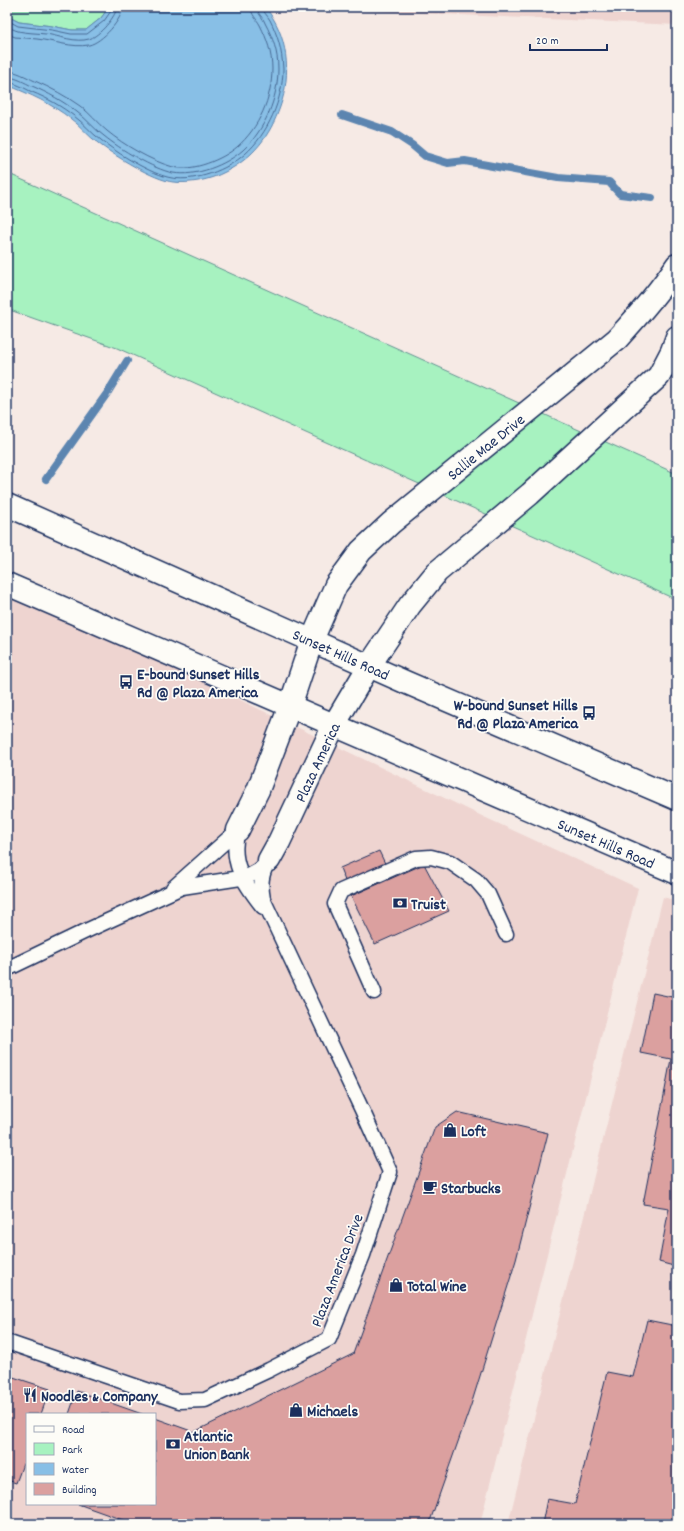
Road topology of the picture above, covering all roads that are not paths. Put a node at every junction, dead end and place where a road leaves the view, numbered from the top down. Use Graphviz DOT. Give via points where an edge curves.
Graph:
graph roads {
  1 [pos="677,265"];
  2 [pos="677,337"];
  3 [pos="7,505"];
  4 [pos="7,584"];
  5 [pos="312,640"];
  6 [pos="369,666"];
  7 [pos="290,706"];
  8 [pos="334,724"];
  9 [pos="677,799"];
  10 [pos="238,830"];
  11 [pos="269,860"];
  12 [pos="677,873"];
  13 [pos="243,878"];
  14 [pos="165,895"];
  15 [pos="271,918"];
  16 [pos="506,934"];
  17 [pos="7,969"];
  18 [pos="374,992"];
  19 [pos="7,1342"];
  1 -- 5 [label="main road, Sallie Mae Drive" via="641,314 617,339 391,523 361,551 336,585"];
  2 -- 6 [label="main road" via="659,376 530,494 437,572 410,605"];
  3 -- 5 [label="main road, Sunset Hills Road"];
  4 -- 7 [label="main road, Sunset Hills Road"];
  5 -- 6 [label="main road, Sunset Hills Road"];
  5 -- 7 [label="main road"];
  6 -- 8 [label="main road, Plaza America"];
  6 -- 9 [label="main road, Sunset Hills Road"];
  7 -- 8 [label="main road, Sunset Hills Road"];
  7 -- 10 [label="main road" via="258,790"];
  8 -- 11 [label="main road, Plaza America"];
  8 -- 12 [label="main road, Sunset Hills Road"];
  10 -- 13 [label="lane" via="234,851"];
  10 -- 14 [label="lane"];
  11 -- 13 [label="lane" via="258,871"];
  11 -- 15 [label="lane" via="263,872 261,891"];
  13 -- 14 [label="lane" via="187,886"];
  13 -- 15 [label="lane"];
  14 -- 17 [label="lane"];
  15 -- 19 [label="lane, Plaza America Drive" via="390,1172 363,1255 329,1339 205,1400 179,1401"];
  16 -- 18 [label="lane" via="488,894 476,880 450,862 431,857 416,858 341,891 335,904"];
}
